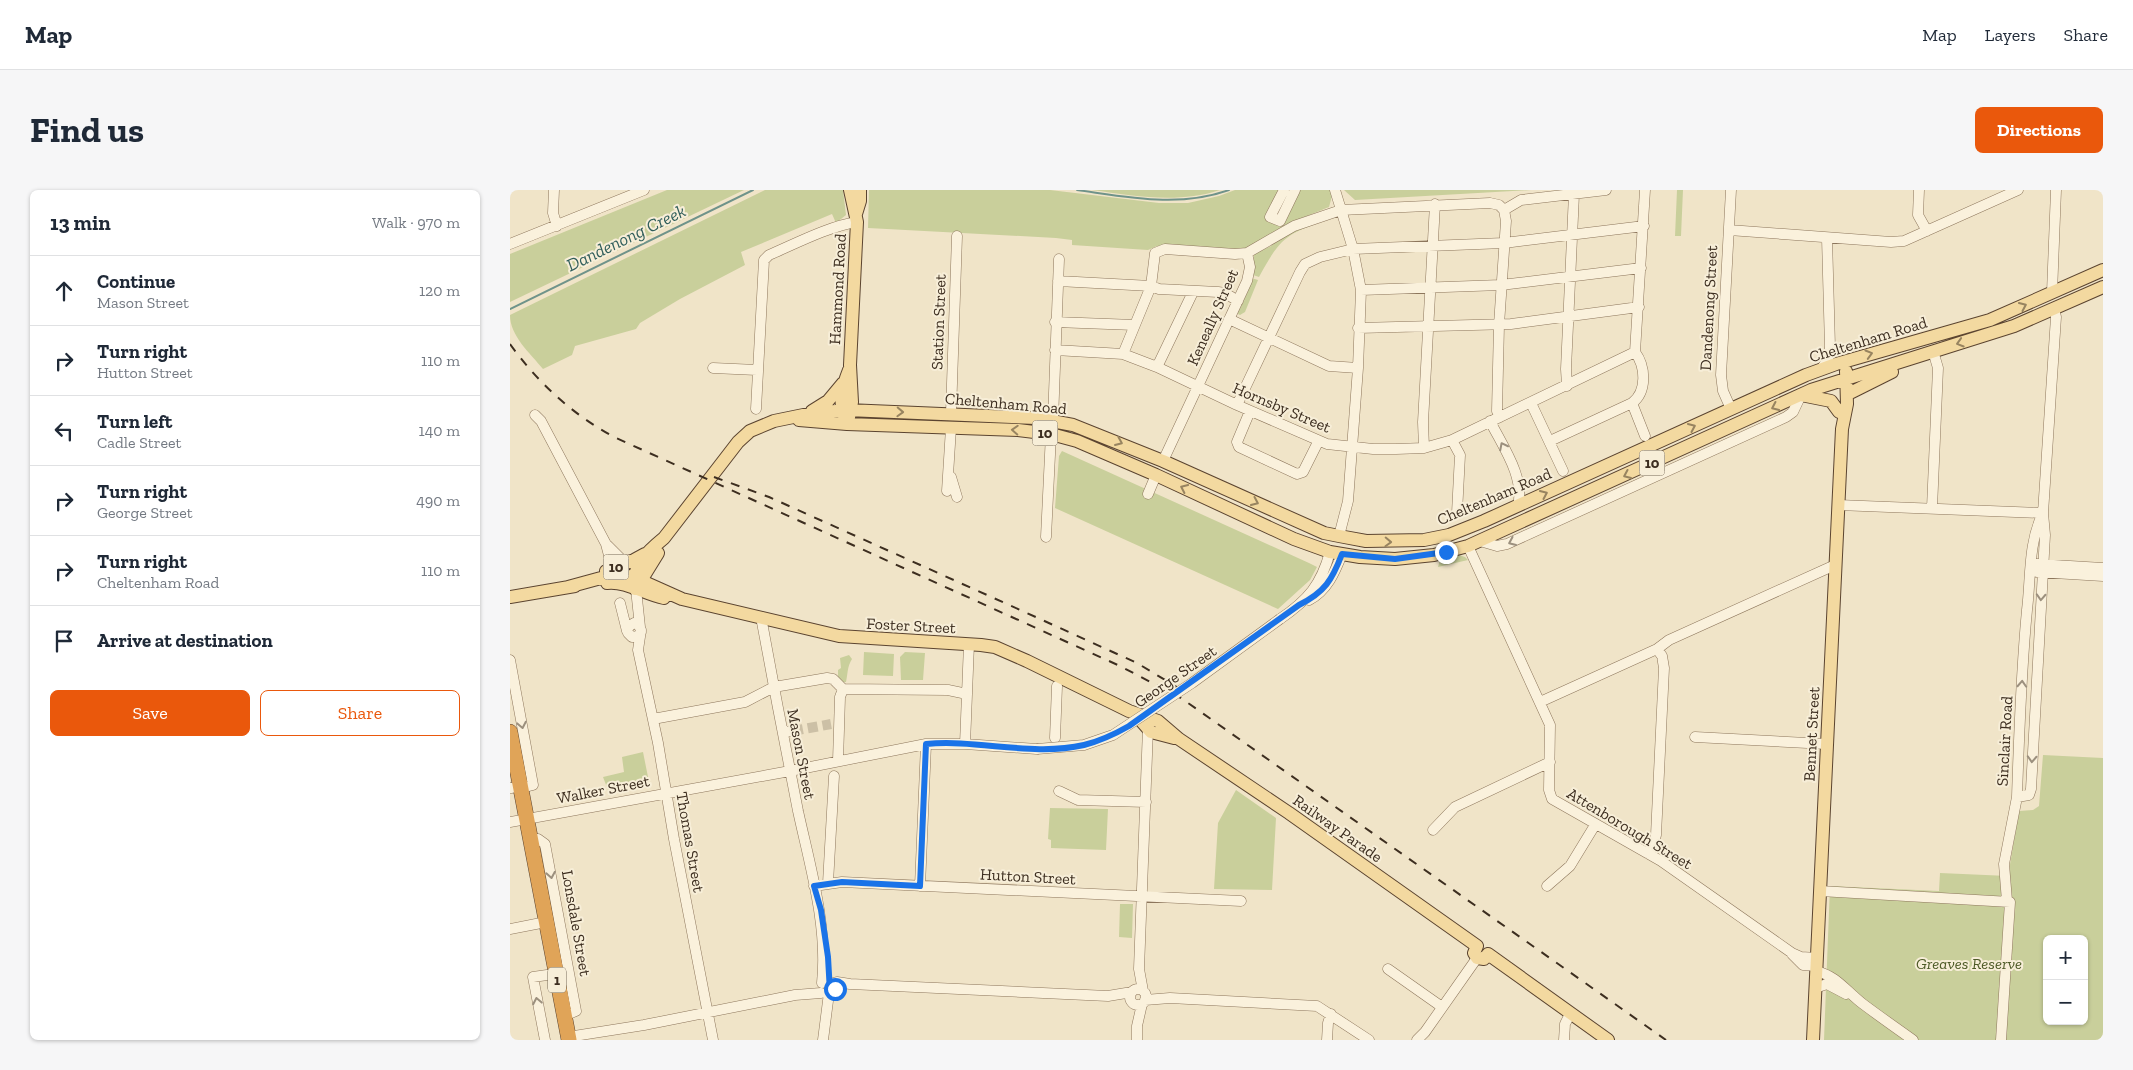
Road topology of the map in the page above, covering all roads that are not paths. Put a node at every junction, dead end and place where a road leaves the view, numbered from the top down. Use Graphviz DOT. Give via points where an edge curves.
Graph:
graph roads {
  1 [pos="554,190"];
  2 [pos="644,190"];
  3 [pos="850,190"];
  4 [pos="860,190"];
  5 [pos="1284,190"];
  6 [pos="1295,190"];
  7 [pos="1606,190"];
  8 [pos="1645,190"];
  9 [pos="1731,190"];
  10 [pos="1919,190"];
  11 [pos="2018,190"];
  12 [pos="2056,190"];
  13 [pos="1335,191"];
  14 [pos="1574,194"];
  15 [pos="1435,204"];
  16 [pos="1341,210"];
  17 [pos="1504,210"];
  18 [pos="856,218"];
  19 [pos="557,226"];
  20 [pos="1644,226"];
  21 [pos="1729,230"];
  22 [pos="1927,231"];
  23 [pos="1572,235"];
  24 [pos="957,236"];
  25 [pos="1827,238"];
  26 [pos="1504,243"];
  27 [pos="510,244"];
  28 [pos="1434,245"];
  29 [pos="1353,249"];
  30 [pos="1248,253"];
  31 [pos="1059,259"];
  32 [pos="1641,268"];
  33 [pos="2103,270"];
  34 [pos="1570,277"];
  35 [pos="1058,281"];
  36 [pos="1151,286"];
  37 [pos="1501,286"];
  38 [pos="2103,286"];
  39 [pos="1432,288"];
  40 [pos="1361,290"];
  41 [pos="1193,292"];
  42 [pos="2052,293"];
  43 [pos="1238,300"];
  44 [pos="1639,307"];
  45 [pos="2054,308"];
  46 [pos="1568,317"];
  47 [pos="1229,319"];
  48 [pos="1055,322"];
  49 [pos="1135,325"];
  50 [pos="1499,325"];
  51 [pos="1429,326"];
  52 [pos="1358,328"];
  53 [pos="1269,337"];
  54 [pos="1055,350"];
  55 [pos="1933,351"];
  56 [pos="1636,352"];
  57 [pos="1122,354"];
  58 [pos="1844,362"];
  59 [pos="850,365"];
  60 [pos="1157,367"];
  61 [pos="713,368"];
  62 [pos="1358,368"];
  63 [pos="1822,368"];
  64 [pos="757,370"];
  65 [pos="1844,379"];
  66 [pos="844,381"];
  67 [pos="1198,386"];
  68 [pos="1568,386"];
  69 [pos="1848,394"];
  70 [pos="1801,395"];
  71 [pos="1531,402"];
  72 [pos="1632,403"];
  73 [pos="1237,405"];
  74 [pos="756,409"];
  75 [pos="846,410"];
  76 [pos="1250,410"];
  77 [pos="1731,410"];
  78 [pos="1839,412"];
  79 [pos="952,413"];
  80 [pos="806,414"];
  81 [pos="535,415"];
  82 [pos="791,418"];
  83 [pos="1495,419"];
  84 [pos="1053,420"];
  85 [pos="847,424"];
  86 [pos="1738,424"];
  87 [pos="951,428"];
  88 [pos="1842,429"];
  89 [pos="1051,434"];
  90 [pos="1645,436"];
  91 [pos="1452,440"];
  92 [pos="1550,441"];
  93 [pos="1318,442"];
  94 [pos="1352,446"];
  95 [pos="1424,448"];
  96 [pos="1163,460"];
  97 [pos="949,469"];
  98 [pos="1563,471"];
  99 [pos="1156,475"];
  100 [pos="948,492"];
  101 [pos="1148,494"];
  102 [pos="957,497"];
  103 [pos="1838,505"];
  104 [pos="1518,506"];
  105 [pos="1932,508"];
  106 [pos="1457,513"];
  107 [pos="2043,513"];
  108 [pos="1339,536"];
  109 [pos="1046,537"];
  110 [pos="664,538"];
  111 [pos="606,544"];
  112 [pos="1474,544"];
  113 [pos="650,550"];
  114 [pos="1336,553"];
  115 [pos="632,561"];
  116 [pos="1835,565"];
  117 [pos="2030,568"];
  118 [pos="2043,569"];
  119 [pos="609,570"];
  120 [pos="2101,572"];
  121 [pos="581,583"];
  122 [pos="636,584"];
  123 [pos="568,587"];
  124 [pos="655,596"];
  125 [pos="510,597"];
  126 [pos="682,599"];
  127 [pos="620,603"];
  128 [pos="638,607"];
  129 [pos="761,617"];
  130 [pos="641,629"];
  131 [pos="628,633"];
  132 [pos="970,644"];
  133 [pos="1657,648"];
  134 [pos="638,650"];
  135 [pos="510,660"];
  136 [pos="1057,686"];
  137 [pos="774,687"];
  138 [pos="842,692"];
  139 [pos="967,694"];
  140 [pos="1540,702"];
  141 [pos="653,719"];
  142 [pos="1154,727"];
  143 [pos="510,732"];
  144 [pos="1695,737"];
  145 [pos="1056,738"];
  146 [pos="926,744"];
  147 [pos="965,744"];
  148 [pos="1827,744"];
  149 [pos="838,761"];
  150 [pos="1550,762"];
  151 [pos="790,771"];
  152 [pos="834,776"];
  153 [pos="513,785"];
  154 [pos="1059,791"];
  155 [pos="667,793"];
  156 [pos="2017,796"];
  157 [pos="1146,802"];
  158 [pos="518,821"];
  159 [pos="1595,825"];
  160 [pos="1434,830"];
  161 [pos="530,840"];
  162 [pos="1647,853"];
  163 [pos="828,883"];
  164 [pos="920,886"];
  165 [pos="1547,886"];
  166 [pos="815,891"];
  167 [pos="1820,891"];
  168 [pos="1142,897"];
  169 [pos="1241,901"];
  170 [pos="2008,902"];
  171 [pos="542,923"];
  172 [pos="510,929"];
  173 [pos="1481,953"];
  174 [pos="1816,965"];
  175 [pos="1388,969"];
  176 [pos="547,975"];
  177 [pos="825,988"];
  178 [pos="1815,988"];
  179 [pos="1138,997"];
  180 [pos="1860,1002"];
  181 [pos="1442,1007"];
  182 [pos="708,1012"];
  183 [pos="1331,1014"];
  184 [pos="1570,1014"];
  185 [pos="564,1016"];
  186 [pos="1423,1036"];
  187 [pos="565,1039"];
  188 [pos="545,1040"];
  189 [pos="713,1040"];
  190 [pos="823,1040"];
  191 [pos="1137,1040"];
  192 [pos="1327,1040"];
  193 [pos="1369,1040"];
  194 [pos="1417,1040"];
  195 [pos="1564,1040"];
  196 [pos="1608,1040"];
  197 [pos="1812,1040"];
  198 [pos="1913,1040"];
  199 [pos="2001,1040"];
  1 -- 19 [label="street" via="553,213"];
  2 -- 19 [label="street"];
  3 -- 18 [label="main road, Hammond Road"];
  4 -- 18 [label="main road, Hammond Road"];
  5 -- 6 [label="street" via="1270,217 1280,221"];
  7 -- 14 [label="street"];
  8 -- 20 [label="street"];
  9 -- 21 [label="street, Dandenong Street"];
  10 -- 22 [label="street" via="1918,215"];
  11 -- 22 [label="street"];
  12 -- 42 [label="street"];
  13 -- 16 [label="street"];
  14 -- 17 [label="street" via="1521,200"];
  14 -- 23 [label="street"];
  15 -- 16 [label="street, Keneally Street"];
  15 -- 17 [label="street, Keneally Street" via="1490,203"];
  15 -- 28 [label="street"];
  16 -- 29 [label="street"];
  16 -- 30 [label="street, Keneally Street" via="1294,226"];
  17 -- 26 [label="street"];
  18 -- 59 [label="main road, Hammond Road"];
  18 -- 64 [label="street" via="765,259 762,265"];
  19 -- 27 [label="street"];
  20 -- 23 [label="street"];
  20 -- 32 [label="street"];
  21 -- 25 [label="street"];
  21 -- 77 [label="street, Dandenong Street" via="1721,375 1722,388"];
  22 -- 25 [label="street" via="1904,241 1891,242"];
  23 -- 26 [label="street"];
  23 -- 34 [label="street"];
  24 -- 79 [label="street, Station Street"];
  25 -- 63 [label="street" via="1829,350"];
  26 -- 28 [label="street"];
  26 -- 37 [label="street"];
  28 -- 29 [label="street"];
  28 -- 39 [label="street"];
  29 -- 40 [label="street"];
  29 -- 53 [label="street" via="1305,264"];
  30 -- 36 [label="street" via="1165,249 1155,253"];
  30 -- 43 [label="street, Keneally Street" via="1249,275"];
  31 -- 35 [label="street"];
  32 -- 34 [label="street"];
  32 -- 44 [label="street"];
  33 -- 42 [label="main road, Cheltenham Road / 10"];
  34 -- 37 [label="street"];
  34 -- 46 [label="street"];
  35 -- 36 [label="street"];
  35 -- 48 [label="street"];
  36 -- 41 [label="street"];
  36 -- 49 [label="street"];
  37 -- 39 [label="street"];
  37 -- 50 [label="street"];
  38 -- 45 [label="main road, Cheltenham Road / 10"];
  39 -- 40 [label="street"];
  39 -- 51 [label="street"];
  40 -- 52 [label="street"];
  41 -- 43 [label="street" via="1225,293"];
  41 -- 60 [label="street"];
  42 -- 45 [label="main road"];
  58 -- 42 [label="main road, Cheltenham Road / 10, one-way" via="1990,320"];
  43 -- 47 [label="street, Keneally Street"];
  44 -- 46 [label="street"];
  44 -- 56 [label="street"];
  45 -- 55 [label="main road, Cheltenham Road / 10, one-way" via="2014,326"];
  45 -- 107 [label="street, Sinclair Road"];
  46 -- 50 [label="street"];
  46 -- 68 [label="street"];
  47 -- 53 [label="street"];
  47 -- 67 [label="street, Keneally Street"];
  48 -- 49 [label="street"];
  48 -- 54 [label="street"];
  49 -- 57 [label="street"];
  50 -- 51 [label="street"];
  50 -- 83 [label="street"];
  51 -- 52 [label="street"];
  51 -- 95 [label="street"];
  52 -- 62 [label="street"];
  53 -- 62 [label="street" via="1329,366"];
  53 -- 73 [label="street"];
  54 -- 57 [label="street, Hornsby Street"];
  54 -- 84 [label="street"];
  55 -- 65 [label="main road, Cheltenham Road / 10"];
  55 -- 69 [label="main road"];
  55 -- 105 [label="street" via="1938,368"];
  56 -- 68 [label="street, Hornsby Street"];
  56 -- 72 [label="street" via="1642,364 1643,384 1639,398"];
  57 -- 60 [label="street, Hornsby Street"];
  58 -- 63 [label="main road, Cheltenham Road / 10"];
  58 -- 65 [label="main road"];
  59 -- 66 [label="main road, Hammond Road"];
  59 -- 75 [label="main road, Hammond Road" via="852,383"];
  60 -- 67 [label="street, Hornsby Street"];
  61 -- 64 [label="street"];
  62 -- 94 [label="street"];
  63 -- 77 [label="main road, Cheltenham Road / 10"];
  64 -- 74 [label="street"];
  65 -- 69 [label="main road, Bennet Street"];
  65 -- 70 [label="main road, Cheltenham Road / 10"];
  65 -- 78 [label="main road, Bennet Street"];
  66 -- 75 [label="main road, Hammond Road"];
  66 -- 80 [label="main road" via="825,403"];
  67 -- 73 [label="street, Hornsby Street"];
  67 -- 96 [label="street, Keneally Street"];
  68 -- 71 [label="street, Hornsby Street"];
  69 -- 88 [label="main road, Bennet Street"];
  70 -- 78 [label="main road" via="1829,400"];
  70 -- 86 [label="main road, Cheltenham Road / 10, one-way"];
  70 -- 112 [label="street, one-way" via="1794,410 1786,417 1507,544"];
  71 -- 83 [label="street, Hornsby Street"];
  71 -- 92 [label="street"];
  72 -- 90 [label="street"];
  72 -- 92 [label="street"];
  73 -- 76 [label="street, Hornsby Street"];
  75 -- 79 [label="main road, Cheltenham Road / 10, one-way"];
  75 -- 80 [label="main road, Cheltenham Road / 10"];
  75 -- 85 [label="main road"];
  76 -- 93 [label="street, Hornsby Street"];
  76 -- 93 [label="street" via="1237,442 1239,447 1297,474 1303,472"];
  77 -- 86 [label="main road, Dandenong Street"];
  104 -- 77 [label="main road, Cheltenham Road / 10, one-way"];
  78 -- 88 [label="main road, Bennet Street"];
  79 -- 84 [label="main road, Cheltenham Road / 10"];
  79 -- 87 [label="main road, Station Street"];
  80 -- 82 [label="main road, Cheltenham Road / 10"];
  81 -- 111 [label="street" via="542,421"];
  82 -- 85 [label="main road, Cheltenham Road / 10"];
  82 -- 110 [label="main road, Cheltenham Road / 10" via="766,423 745,435"];
  83 -- 91 [label="street, Hornsby Street"];
  104 -- 83 [label="street, one-way" via="1521,493"];
  84 -- 89 [label="main road"];
  84 -- 96 [label="main road, Cheltenham Road / 10, one-way" via="1105,436"];
  85 -- 87 [label="main road, Cheltenham Road / 10"];
  86 -- 112 [label="main road, Cheltenham Road / 10, one-way"];
  89 -- 87 [label="main road, Cheltenham Road / 10, one-way"];
  87 -- 97 [label="street, Station Street"];
  88 -- 103 [label="main road, Bennet Street"];
  89 -- 99 [label="main road, Cheltenham Road / 10" via="1077,441"];
  89 -- 109 [label="street"];
  91 -- 95 [label="street, Hornsby Street"];
  91 -- 106 [label="street" via="1460,455"];
  92 -- 98 [label="street"];
  93 -- 94 [label="street, Hornsby Street"];
  94 -- 95 [label="street, Hornsby Street"];
  94 -- 108 [label="street" via="1348,501"];
  96 -- 99 [label="main road"];
  96 -- 108 [label="main road, Cheltenham Road / 10, one-way" via="1317,530"];
  97 -- 100 [label="street, Station Street"];
  97 -- 102 [label="street, Station Street"];
  99 -- 101 [label="street"];
  114 -- 99 [label="main road, Cheltenham Road / 10, one-way" via="1294,539"];
  103 -- 105 [label="street"];
  103 -- 116 [label="main road, Bennet Street"];
  108 -- 104 [label="main road, Cheltenham Road / 10, one-way" via="1376,541 1424,540 1449,535"];
  105 -- 107 [label="street"];
  107 -- 117 [label="street, Sinclair Road" via="2035,532"];
  107 -- 118 [label="street, Sinclair Road"];
  108 -- 114 [label="main road"];
  110 -- 113 [label="main road, Cheltenham Road / 10"];
  110 -- 122 [label="main road, Cheltenham Road / 10" via="659,552"];
  111 -- 115 [label="street" via="621,559"];
  111 -- 119 [label="street" via="611,562"];
  112 -- 114 [label="main road, Cheltenham Road / 10" via="1434,555 1403,558 1369,558"];
  112 -- 140 [label="street, Attenborough Street"];
  113 -- 115 [label="main road, 10"];
  113 -- 122 [label="main road, Cheltenham Road / 10" via="637,568"];
  114 -- 147 [label="street, George Street, bridge" via="1319,582 1299,605 1192,683 1113,735 1084,745 1037,749"];
  115 -- 119 [label="main road, 10"];
  116 -- 133 [label="street"];
  116 -- 148 [label="main road, Bennet Street"];
  117 -- 118 [label="street"];
  156 -- 117 [label="street, Sinclair Road, one-way"];
  118 -- 120 [label="street"];
  118 -- 156 [label="street, Sinclair Road, one-way" via="2031,792 2027,797"];
  119 -- 121 [label="main road, 10"];
  121 -- 122 [label="main road, Foster Street / 10" via="614,574"];
  121 -- 123 [label="main road, Foster Street / 10"];
  122 -- 123 [label="main road, Foster Street / 10" via="619,582"];
  122 -- 124 [label="main road, Foster Street"];
  122 -- 126 [label="main road, Foster Street"];
  122 -- 128 [label="street, Thomas Street"];
  123 -- 125 [label="main road, Foster Street / 10"];
  124 -- 126 [label="main road, Foster Street"];
  124 -- 128 [label="street"];
  126 -- 129 [label="main road, Foster Street"];
  127 -- 131 [label="street, Thomas Street"];
  128 -- 130 [label="street, Thomas Street"];
  129 -- 132 [label="main road, Foster Street" via="844,637"];
  129 -- 137 [label="street, Mason Street"];
  130 -- 131 [label="street" via="635,623 631,624"];
  130 -- 134 [label="street, Thomas Street"];
  131 -- 134 [label="street, Thomas Street"];
  132 -- 139 [label="street"];
  132 -- 142 [label="main road, Foster Street" via="995,647 1129,710"];
  133 -- 140 [label="street"];
  133 -- 162 [label="street" via="1664,668 1655,838"];
  134 -- 141 [label="street, Thomas Street"];
  135 -- 153 [label="street, one-way" via="533,785"];
  136 -- 145 [label="street"];
  137 -- 138 [label="street" via="827,678 833,679"];
  137 -- 141 [label="street" via="745,702"];
  137 -- 151 [label="street, Mason Street" via="788,732"];
  138 -- 139 [label="street" via="948,690"];
  138 -- 149 [label="street" via="835,723"];
  139 -- 147 [label="street"];
  140 -- 150 [label="street, Attenborough Street" via="1551,729"];
  141 -- 155 [label="street, Thomas Street"];
  142 -- 157 [label="street" via="1148,758"];
  142 -- 173 [label="main road, Railway Parade" via="1179,739 1289,813"];
  143 -- 153 [label="highway, Lonsdale Street / 1"];
  144 -- 148 [label="street"];
  146 -- 147 [label="street, George Street"];
  146 -- 149 [label="street, George Street"];
  146 -- 164 [label="street"];
  148 -- 167 [label="main road, Bennet Street"];
  149 -- 151 [label="street, George Street"];
  150 -- 159 [label="street, Attenborough Street" via="1549,790 1552,799"];
  150 -- 160 [label="street" via="1455,807"];
  151 -- 155 [label="street, Walker Street"];
  151 -- 166 [label="street, Mason Street"];
  152 -- 163 [label="street"];
  153 -- 158 [label="highway, Lonsdale Street / 1"];
  154 -- 157 [label="street" via="1080,800"];
  155 -- 158 [label="street, Walker Street"];
  155 -- 182 [label="street, Thomas Street"];
  156 -- 170 [label="street" via="2004,864"];
  157 -- 168 [label="street"];
  158 -- 161 [label="highway, Lonsdale Street / 1"];
  158 -- 171 [label="highway, Lonsdale Street / 1"];
  159 -- 162 [label="street, Attenborough Street"];
  159 -- 165 [label="street" via="1570,866"];
  161 -- 171 [label="highway, Lonsdale Street / 1"];
  161 -- 185 [label="street, Lonsdale Street, one-way" via="538,839 545,844 576,1012"];
  162 -- 174 [label="street, Attenborough Street" via="1792,953 1803,965"];
  163 -- 164 [label="street, Hutton Street"];
  163 -- 166 [label="street, Hutton Street"];
  164 -- 168 [label="street, Hutton Street"];
  166 -- 177 [label="street, Mason Street"];
  166 -- 177 [label="street, Mason Street" via="828,957"];
  167 -- 170 [label="street"];
  167 -- 174 [label="main road, Bennet Street"];
  168 -- 169 [label="street, Hutton Street"];
  168 -- 179 [label="street"];
  170 -- 199 [label="street"];
  171 -- 172 [label="street"];
  171 -- 176 [label="highway, Lonsdale Street / 1"];
  171 -- 185 [label="highway, Lonsdale Street / 1"];
  173 -- 181 [label="street"];
  173 -- 184 [label="main road, Railway Parade"];
  174 -- 178 [label="main road, Bennet Street"];
  174 -- 180 [label="street, Attenborough Street"];
  175 -- 181 [label="street"];
  176 -- 187 [label="highway, Lonsdale Street / 1"];
  188 -- 176 [label="street, one-way" via="533,977"];
  177 -- 179 [label="street" via="837,982"];
  177 -- 182 [label="street"];
  177 -- 190 [label="street"];
  178 -- 180 [label="street, Attenborough Street" via="1827,984"];
  178 -- 197 [label="main road, Bennet Street"];
  179 -- 183 [label="street" via="1313,1005"];
  179 -- 191 [label="street"];
  180 -- 198 [label="street, Attenborough Street"];
  181 -- 186 [label="street"];
  182 -- 187 [label="street"];
  182 -- 189 [label="street, Thomas Street"];
  183 -- 192 [label="street"];
  183 -- 193 [label="street"];
  184 -- 195 [label="street" via="1565,1024"];
  184 -- 196 [label="main road, Railway Parade"];
  185 -- 187 [label="highway, Lonsdale Street / 1"];
  186 -- 194 [label="street"];
}
